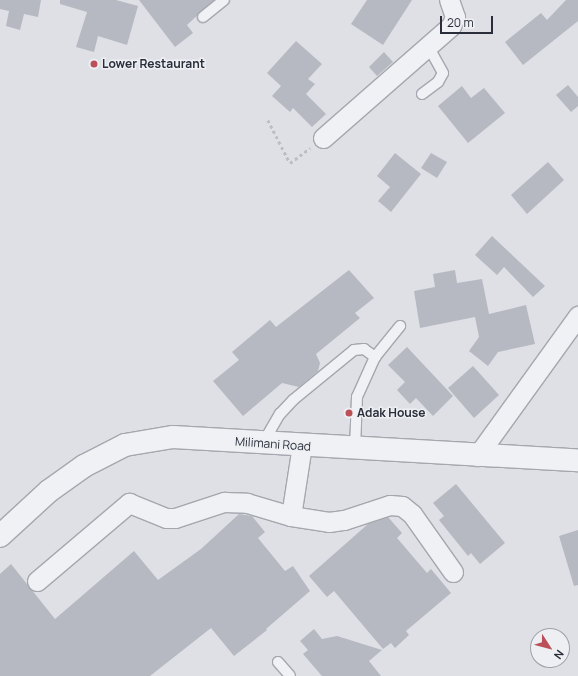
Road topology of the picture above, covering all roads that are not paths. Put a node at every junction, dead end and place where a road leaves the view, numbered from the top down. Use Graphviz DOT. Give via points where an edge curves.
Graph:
graph roads {
  1 [pos="224,0"];
  2 [pos="449,0"];
  3 [pos="203,17"];
  4 [pos="428,46"];
  5 [pos="422,94"];
  6 [pos="323,138"];
  7 [pos="578,316"];
  8 [pos="400,326"];
  9 [pos="375,356"];
  10 [pos="263,443"];
  11 [pos="302,446"];
  12 [pos="355,449"];
  13 [pos="477,456"];
  14 [pos="578,460"];
  15 [pos="291,516"];
  16 [pos="0,536"];
  17 [pos="453,572"];
  18 [pos="37,581"];
  19 [pos="278,662"];
  20 [pos="290,676"];
  1 -- 3 [label="lane"];
  2 -- 4 [label="street" via="455,17 451,26"];
  4 -- 5 [label="lane" via="443,73 438,82"];
  4 -- 6 [label="street"];
  7 -- 13 [label="street"];
  8 -- 9 [label="lane"];
  9 -- 10 [label="lane" via="364,348 354,350 293,400 280,414"];
  9 -- 12 [label="lane" via="357,397"];
  10 -- 11 [label="street, Milimani Road"];
  10 -- 16 [label="street, Milimani Road" via="173,437 125,445 84,466 49,491"];
  11 -- 12 [label="street, Milimani Road"];
  11 -- 15 [label="street"];
  12 -- 13 [label="street, Milimani Road"];
  13 -- 14 [label="street, Milimani Road"];
  15 -- 17 [label="street" via="329,522 344,520 390,505 402,506 412,514"];
  15 -- 18 [label="street" via="247,503 224,502 175,518 166,518 128,503"];
  19 -- 20 [label="lane"];
}
